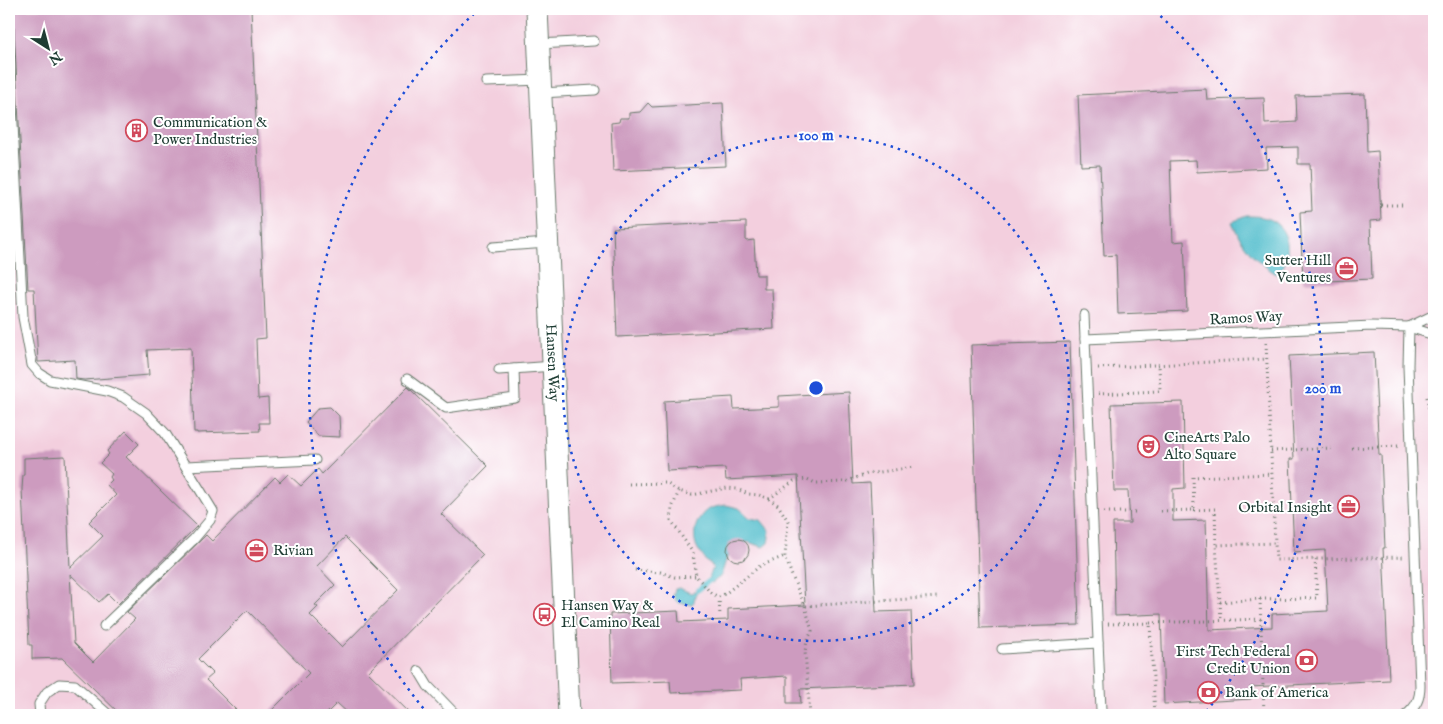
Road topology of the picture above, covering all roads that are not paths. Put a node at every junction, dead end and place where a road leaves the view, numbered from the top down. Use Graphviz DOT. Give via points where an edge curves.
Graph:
graph roads {
  1 [pos="537,9"];
  2 [pos="594,42"];
  3 [pos="539,44"];
  4 [pos="9,47"];
  5 [pos="486,82"];
  6 [pos="541,86"];
  7 [pos="596,90"];
  8 [pos="548,243"];
  9 [pos="494,247"];
  10 [pos="1084,315"];
  11 [pos="1434,315"];
  12 [pos="1409,327"];
  13 [pos="1434,335"];
  14 [pos="1085,340"];
  15 [pos="554,366"];
  16 [pos="514,369"];
  17 [pos="499,370"];
  18 [pos="407,379"];
  19 [pos="315,460"];
  20 [pos="186,466"];
  21 [pos="104,626"];
  22 [pos="1098,643"];
  23 [pos="1002,649"];
  24 [pos="419,671"];
  25 [pos="40,715"];
  26 [pos="109,715"];
  27 [pos="456,715"];
  28 [pos="570,715"];
  29 [pos="1105,715"];
  30 [pos="1406,715"];
  1 -- 3 [label="street, Hansen Way"];
  2 -- 3 [label="lane"];
  3 -- 6 [label="street, Hansen Way"];
  4 -- 20 [label="lane" via="23,317 32,365 50,380 123,397 146,413 165,433"];
  5 -- 6 [label="lane"];
  6 -- 7 [label="lane"];
  6 -- 8 [label="street, Hansen Way"];
  8 -- 9 [label="lane"];
  8 -- 15 [label="street, Hansen Way"];
  10 -- 14 [label="lane"];
  11 -- 12 [label="lane, Ramos Way"];
  12 -- 13 [label="lane, Ramos Way"];
  12 -- 14 [label="lane, Ramos Way"];
  12 -- 30 [label="lane" via="1420,697"];
  14 -- 22 [label="lane"];
  15 -- 16 [label="lane"];
  15 -- 28 [label="street, Hansen Way"];
  16 -- 17 [label="lane"];
  16 -- 18 [label="lane" via="514,398 446,408"];
  19 -- 20 [label="lane"];
  20 -- 21 [label="lane" via="213,511 210,520"];
  22 -- 23 [label="lane"];
  22 -- 29 [label="lane" via="1101,710"];
  24 -- 27 [label="lane" via="428,686"];
  25 -- 26 [label="lane" via="39,704 47,692 59,684 75,685"];
}
